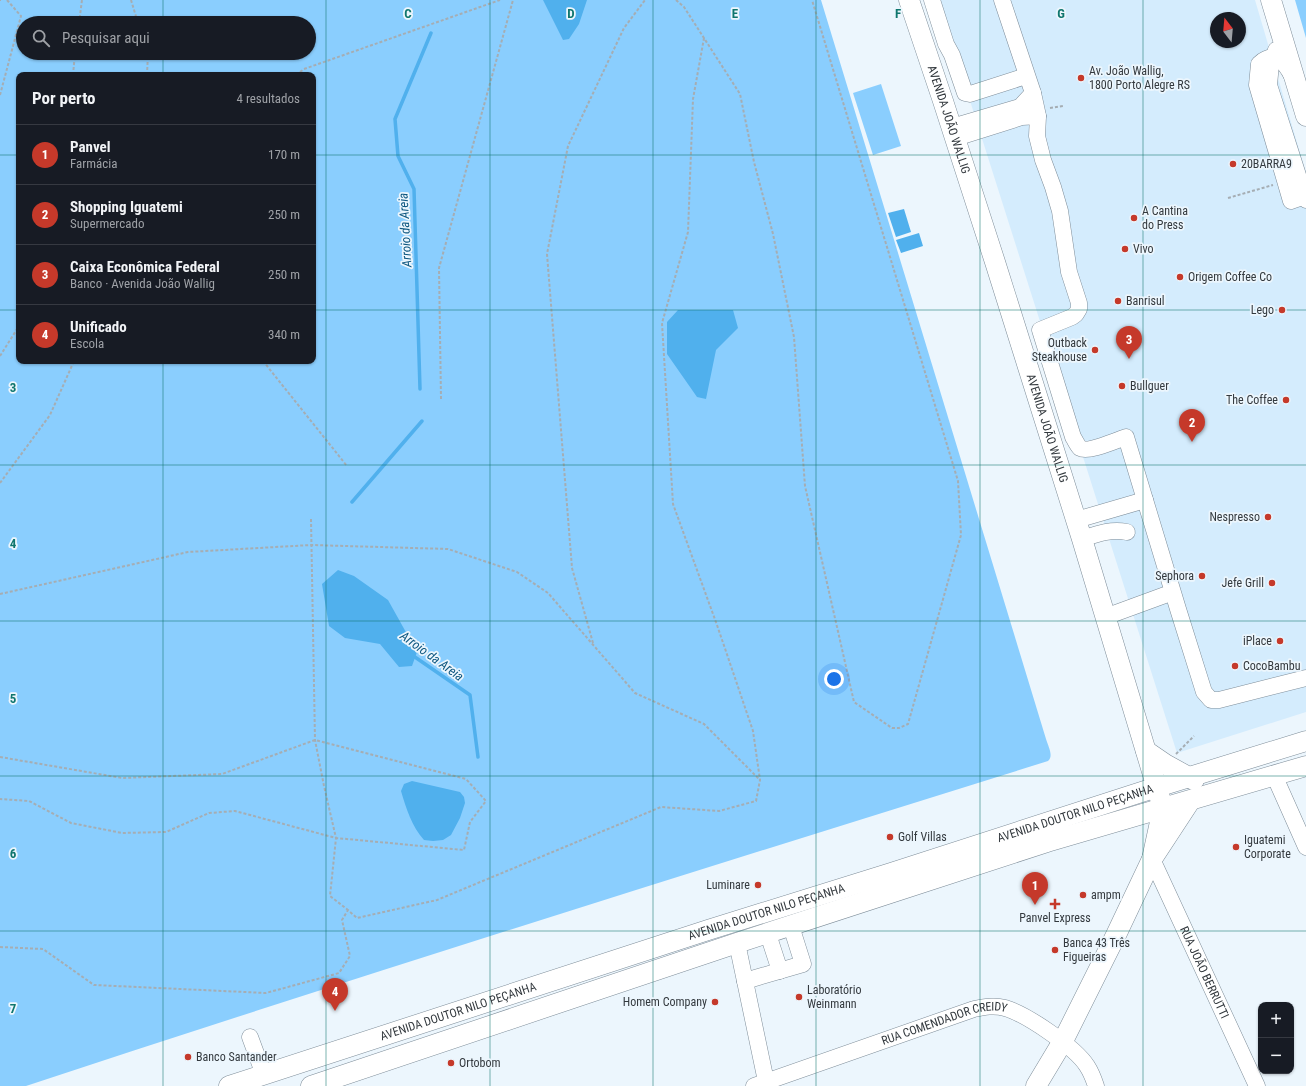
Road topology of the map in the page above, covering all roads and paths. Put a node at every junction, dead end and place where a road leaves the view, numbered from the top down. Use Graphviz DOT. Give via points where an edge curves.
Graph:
graph roads {
  1 [pos="7,0"];
  2 [pos="82,0"];
  3 [pos="131,0"];
  4 [pos="500,0"];
  5 [pos="513,0"];
  6 [pos="645,0"];
  7 [pos="676,0"];
  8 [pos="812,0"];
  9 [pos="909,0"];
  10 [pos="932,0"];
  11 [pos="1002,0"];
  12 [pos="1271,0"];
  13 [pos="20,16"];
  14 [pos="80,16"];
  15 [pos="136,16"];
  16 [pos="16,32"];
  17 [pos="1281,34"];
  18 [pos="704,38"];
  19 [pos="1274,57"];
  20 [pos="74,60"];
  21 [pos="148,60"];
  22 [pos="73,72"];
  23 [pos="147,72"];
  24 [pos="301,72"];
  25 [pos="1026,76"];
  26 [pos="1296,84"];
  27 [pos="1033,93"];
  28 [pos="0,95"];
  29 [pos="1038,116"];
  30 [pos="1306,116"];
  31 [pos="954,133"];
  32 [pos="1286,181"];
  33 [pos="1228,198"];
  34 [pos="1301,199"];
  35 [pos="16,331"];
  36 [pos="0,356"];
  37 [pos="73,364"];
  38 [pos="265,364"];
  39 [pos="442,399"];
  40 [pos="347,466"];
  41 [pos="0,483"];
  42 [pos="1145,500"];
  43 [pos="311,519"];
  44 [pos="1076,520"];
  45 [pos="1126,532"];
  46 [pos="1082,539"];
  47 [pos="311,545"];
  48 [pos="0,594"];
  49 [pos="1165,595"];
  50 [pos="1105,616"];
  51 [pos="594,644"];
  52 [pos="1306,678"];
  53 [pos="1194,736"];
  54 [pos="315,740"];
  55 [pos="1306,740"];
  56 [pos="1146,751"];
  57 [pos="0,758"];
  58 [pos="1165,764"];
  59 [pos="1306,766"];
  60 [pos="1274,775"];
  61 [pos="1189,776"];
  62 [pos="760,780"];
  63 [pos="1157,787"];
  64 [pos="1216,793"];
  65 [pos="1127,796"];
  66 [pos="0,799"];
  67 [pos="1190,801"];
  68 [pos="1155,810"];
  69 [pos="336,838"];
  70 [pos="1306,847"];
  71 [pos="1154,850"];
  72 [pos="348,910"];
  73 [pos="761,914"];
  74 [pos="791,926"];
  75 [pos="768,934"];
  76 [pos="738,943"];
  77 [pos="0,947"];
  78 [pos="780,971"];
  79 [pos="745,981"];
  80 [pos="250,1038"];
  81 [pos="1063,1041"];
  82 [pos="260,1080"];
  83 [pos="763,1085"];
  84 [pos="229,1086"];
  85 [pos="311,1086"];
  86 [pos="1036,1086"];
  87 [pos="1096,1086"];
  88 [pos="1257,1086"];
  1 -- 13 [label="path"];
  2 -- 14 [label="path"];
  3 -- 15 [label="path"];
  4 -- 24 [label="path"];
  5 -- 39 [label="path" via="439,268"];
  6 -- 51 [label="path" via="624,28 568,146 547,254 572,568"];
  7 -- 18 [label="path" via="684,7"];
  8 -- 18 [label="path" via="958,482 961,535 908,724 899,728 892,728 854,702 806,486 794,337 773,234 740,94"];
  9 -- 31 [label="main road, AVENIDA JOÃO WALLIG"];
  10 -- 25 [label="street" via="965,93 970,94"];
  11 -- 25 [label="street"];
  12 -- 17 [label="main road"];
  16 -- 28 [label="path"];
  17 -- 19 [label="street"];
  17 -- 26 [label="main road"];
  18 -- 62 [label="path" via="693,99 688,232 662,323 673,504 753,731"];
  19 -- 26 [label="street" via="1288,68"];
  19 -- 32 [label="street" via="1259,64 1257,85"];
  19 -- 34 [label="street" via="1269,85"];
  20 -- 22 [label="path"];
  21 -- 23 [label="path"];
  25 -- 27 [label="street"];
  26 -- 30 [label="main road"];
  27 -- 29 [label="street"];
  27 -- 31 [label="street" via="1020,107"];
  29 -- 31 [label="street" via="1022,116"];
  29 -- 42 [label="street" via="1037,136 1060,211 1069,272 1079,309 1072,317 1042,328 1040,333 1077,444 1082,449 1090,448 1126,437"];
  31 -- 44 [label="main road, AVENIDA JOÃO WALLIG"];
  32 -- 33 [label="path"];
  32 -- 34 [label="street"];
  35 -- 36 [label="path"];
  37 -- 41 [label="path" via="50,415"];
  38 -- 40 [label="path"];
  42 -- 44 [label="street"];
  42 -- 52 [label="street" via="1204,692 1211,700"];
  43 -- 47 [label="path"];
  44 -- 46 [label="main road, AVENIDA JOÃO WALLIG"];
  45 -- 46 [label="street" via="1117,530"];
  46 -- 50 [label="main road, AVENIDA JOÃO WALLIG"];
  47 -- 48 [label="path" via="188,552"];
  47 -- 51 [label="path" via="448,548 517,572 548,593"];
  47 -- 54 [label="path"];
  49 -- 50 [label="street"];
  50 -- 56 [label="main road, AVENIDA JOÃO WALLIG"];
  51 -- 62 [label="path" via="635,693 704,724"];
  53 -- 58 [label="path"];
  54 -- 57 [label="path" via="222,774 122,778"];
  54 -- 69 [label="path"];
  54 -- 69 [label="path" via="466,778 486,801 470,822 464,850"];
  55 -- 61 [label="main road, AVENIDA DOUTOR NILO PEÇANHA"];
  56 -- 58 [label="main road"];
  56 -- 63 [label="main road, AVENIDA JOÃO WALLIG"];
  56 -- 65 [label="main road"];
  58 -- 61 [label="main road"];
  59 -- 60 [label="main road, AVENIDA DOUTOR NILO PEÇANHA"];
  60 -- 64 [label="main road, AVENIDA DOUTOR NILO PEÇANHA"];
  60 -- 70 [label="street"];
  61 -- 63 [label="main road, AVENIDA DOUTOR NILO PEÇANHA"];
  61 -- 64 [label="main road"];
  62 -- 72 [label="path" via="756,801 719,811 661,807 437,900 357,918"];
  63 -- 65 [label="main road, AVENIDA DOUTOR NILO PEÇANHA"];
  63 -- 68 [label="main road, AVENIDA JOÃO WALLIG"];
  64 -- 67 [label="main road, AVENIDA DOUTOR NILO PEÇANHA"];
  65 -- 73 [label="main road, AVENIDA DOUTOR NILO PEÇANHA"];
  66 -- 69 [label="path" via="29,801 71,823 122,833 166,832 209,813 235,811"];
  67 -- 68 [label="main road, AVENIDA DOUTOR NILO PEÇANHA"];
  67 -- 71 [label="main road"];
  68 -- 71 [label="main road, AVENIDA JOÃO WALLIG"];
  68 -- 74 [label="main road, AVENIDA DOUTOR NILO PEÇANHA" via="1047,842"];
  69 -- 72 [label="path" via="330,896"];
  71 -- 81 [label="main road" via="1116,935"];
  71 -- 88 [label="street, RUA JOÃO BERRUTTI"];
  72 -- 77 [label="path" via="342,920 350,956 339,973 266,993 94,985 43,949"];
  73 -- 76 [label="main road" via="747,927"];
  73 -- 82 [label="main road, AVENIDA DOUTOR NILO PEÇANHA"];
  74 -- 75 [label="main road, AVENIDA DOUTOR NILO PEÇANHA"];
  74 -- 78 [label="street" via="803,964"];
  75 -- 76 [label="main road, AVENIDA DOUTOR NILO PEÇANHA"];
  75 -- 78 [label="street"];
  76 -- 79 [label="street"];
  76 -- 85 [label="main road, AVENIDA DOUTOR NILO PEÇANHA"];
  78 -- 79 [label="street"];
  79 -- 83 [label="street"];
  80 -- 82 [label="street"];
  81 -- 83 [label="street, RUA COMENDADOR CREIDY" via="1015,1012 989,1006 974,1009"];
  81 -- 86 [label="main road"];
  81 -- 87 [label="street, RUA COMENDADOR CREIDY" via="1087,1066"];
  82 -- 84 [label="main road, AVENIDA DOUTOR NILO PEÇANHA"];
}
